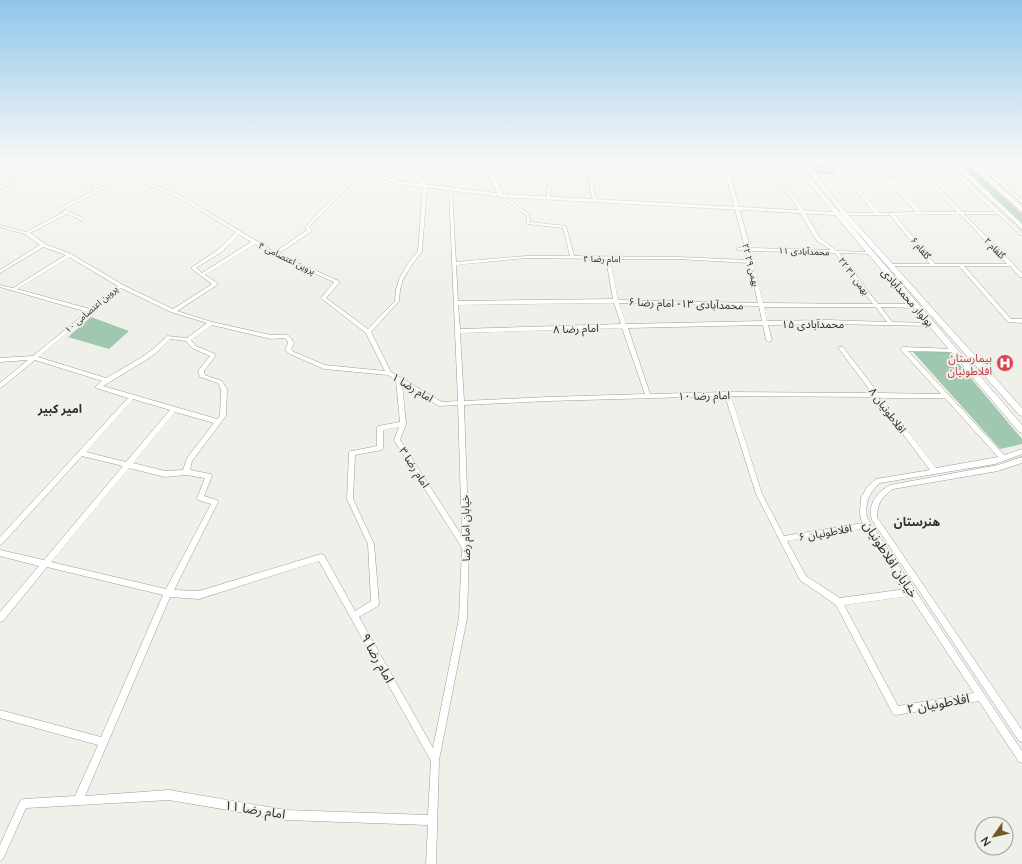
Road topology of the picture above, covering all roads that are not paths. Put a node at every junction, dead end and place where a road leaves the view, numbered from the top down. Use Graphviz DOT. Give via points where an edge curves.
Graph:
graph roads {
  1 [pos="72,203"];
  2 [pos="191,203"];
  3 [pos="330,203"];
  4 [pos="423,203"];
  5 [pos="451,203"];
  6 [pos="512,203"];
  7 [pos="641,203"];
  8 [pos="735,203"];
  9 [pos="796,203"];
  10 [pos="829,203"];
  11 [pos="836,203"];
  12 [pos="868,203"];
  13 [pos="910,203"];
  14 [pos="952,203"];
  15 [pos="988,203"];
  16 [pos="997,203"];
  17 [pos="736,208"];
  18 [pos="67,212"];
  19 [pos="802,212"];
  20 [pos="837,213"];
  21 [pos="891,213"];
  22 [pos="919,213"];
  23 [pos="961,213"];
  24 [pos="998,213"];
  25 [pos="845,214"];
  26 [pos="877,214"];
  27 [pos="82,219"];
  28 [pos="0,226"];
  29 [pos="1022,227"];
  30 [pos="238,232"];
  31 [pos="27,234"];
  32 [pos="1022,235"];
  33 [pos="254,242"];
  34 [pos="43,245"];
  35 [pos="738,249"];
  36 [pos="747,249"];
  37 [pos="836,252"];
  38 [pos="870,253"];
  39 [pos="275,254"];
  40 [pos="69,255"];
  41 [pos="572,257"];
  42 [pos="608,258"];
  43 [pos="750,262"];
  44 [pos="454,264"];
  45 [pos="891,265"];
  46 [pos="934,265"];
  47 [pos="960,265"];
  48 [pos="1011,265"];
  49 [pos="0,272"];
  50 [pos="202,275"];
  51 [pos="1022,276"];
  52 [pos="0,286"];
  53 [pos="121,286"];
  54 [pos="13,290"];
  55 [pos="616,301"];
  56 [pos="456,303"];
  57 [pos="761,305"];
  58 [pos="877,306"];
  59 [pos="916,306"];
  60 [pos="91,311"];
  61 [pos="173,311"];
  62 [pos="1022,321"];
  63 [pos="211,323"];
  64 [pos="765,323"];
  65 [pos="694,324"];
  66 [pos="891,324"];
  67 [pos="932,325"];
  68 [pos="623,326"];
  69 [pos="458,331"];
  70 [pos="368,332"];
  71 [pos="188,340"];
  72 [pos="769,340"];
  73 [pos="841,348"];
  74 [pos="953,350"];
  75 [pos="34,358"];
  76 [pos="0,360"];
  77 [pos="977,362"];
  78 [pos="964,363"];
  79 [pos="389,373"];
  80 [pos="399,379"];
  81 [pos="106,380"];
  82 [pos="0,386"];
  83 [pos="727,394"];
  84 [pos="876,394"];
  85 [pos="648,396"];
  86 [pos="946,396"];
  87 [pos="132,397"];
  88 [pos="461,403"];
  89 [pos="174,409"];
  90 [pos="1022,413"];
  91 [pos="218,422"];
  92 [pos="403,424"];
  93 [pos="1022,430"];
  94 [pos="1022,451"];
  95 [pos="81,453"];
  96 [pos="1003,458"];
  97 [pos="1022,460"];
  98 [pos="128,465"];
  99 [pos="186,472"];
  100 [pos="934,472"];
  101 [pos="868,525"];
  102 [pos="783,539"];
  103 [pos="0,542"];
  104 [pos="466,547"];
  105 [pos="0,553"];
  106 [pos="45,564"];
  107 [pos="912,592"];
  108 [pos="168,593"];
  109 [pos="839,602"];
  110 [pos="354,616"];
  111 [pos="0,618"];
  112 [pos="980,696"];
  113 [pos="0,714"];
  114 [pos="1022,738"];
  115 [pos="104,742"];
  116 [pos="1022,759"];
  117 [pos="434,760"];
  118 [pos="78,801"];
  119 [pos="432,820"];
  120 [pos="0,856"];
  121 [pos="431,864"];
  1 -- 18 [label="street" via="60,209"];
  2 -- 30 [label="street, پروین اعتصامی ۴"];
  3 -- 39 [label="street" via="307,227 310,230"];
  4 -- 70 [label="street" via="420,251 402,279 398,301"];
  5 -- 44 [label="street, خیابان امام رضا"];
  6 -- 41 [label="street" via="528,215 528,223 565,227"];
  7 -- 17 [label="main road"];
  8 -- 17 [label="street, ۲۲ بهمن ۲۹"];
  9 -- 19 [label="street, ۲۲ بهمن ۳۱"];
  10 -- 20 [label="main road, بولوار محمدآبادی"];
  11 -- 25 [label="main road, بولوار محمدآبادی"];
  12 -- 26 [label="street"];
  13 -- 22 [label="street"];
  14 -- 23 [label="street, گلفام ۲"];
  15 -- 24 [label="street"];
  16 -- 29 [label="highway"];
  17 -- 19 [label="main road"];
  17 -- 36 [label="street, ۲۲ بهمن ۲۹"];
  18 -- 27 [label="street"];
  18 -- 31 [label="street"];
  19 -- 20 [label="main road"];
  19 -- 37 [label="street, ۲۲ بهمن ۳۱" via="818,239"];
  20 -- 25 [label="main road"];
  20 -- 38 [label="main road, بولوار محمدآبادی"];
  21 -- 22 [label="street"];
  21 -- 26 [label="street"];
  21 -- 46 [label="street, گلفام ۶"];
  22 -- 23 [label="street"];
  23 -- 24 [label="street"];
  23 -- 48 [label="street, گلفام ۲"];
  24 -- 32 [label="street"];
  25 -- 26 [label="street"];
  25 -- 45 [label="main road, بولوار محمدآبادی"];
  28 -- 31 [label="street, پروین اعتصامی ۱۰"];
  30 -- 33 [label="street, پروین اعتصامی ۴"];
  30 -- 50 [label="street" via="221,250 193,268"];
  31 -- 34 [label="street, پروین اعتصامی ۱۰"];
  33 -- 39 [label="street, پروین اعتصامی ۴"];
  33 -- 50 [label="street"];
  34 -- 40 [label="street, پروین اعتصامی ۱۰"];
  34 -- 49 [label="street"];
  35 -- 36 [label="street, محمدآبادی ۱۱"];
  36 -- 37 [label="street, محمدآبادی ۱۱"];
  36 -- 43 [label="street, ۲۲ بهمن ۲۹"];
  37 -- 38 [label="street, محمدآبادی ۱۱"];
  37 -- 58 [label="street, ۲۲ بهمن ۳۱"];
  38 -- 59 [label="main road, بولوار محمدآبادی"];
  39 -- 70 [label="street, پروین اعتصامی ۴" via="337,282 323,298"];
  40 -- 53 [label="street, پروین اعتصامی ۱۰"];
  40 -- 54 [label="street"];
  41 -- 42 [label="street, امام رضا ۴"];
  41 -- 44 [label="street, امام رضا ۴" via="526,257"];
  42 -- 43 [label="street, امام رضا ۴"];
  42 -- 55 [label="street"];
  43 -- 57 [label="street, ۲۲ بهمن ۲۹"];
  44 -- 56 [label="street, خیابان امام رضا"];
  45 -- 46 [label="street"];
  45 -- 77 [label="main road, بولوار محمدآبادی"];
  46 -- 47 [label="street"];
  47 -- 48 [label="street"];
  47 -- 62 [label="street" via="1010,321"];
  48 -- 51 [label="street, گلفام ۲"];
  50 -- 61 [label="street" via="215,284"];
  52 -- 54 [label="street"];
  53 -- 60 [label="street, پروین اعتصامی ۱۰"];
  53 -- 61 [label="street"];
  54 -- 60 [label="street"];
  55 -- 56 [label="street, محمدآبادی ۱۳- امام رضا ۶"];
  55 -- 57 [label="street, محمدآبادی ۱۳- امام رضا ۶"];
  55 -- 68 [label="street"];
  56 -- 69 [label="street, خیابان امام رضا"];
  57 -- 58 [label="street, محمدآبادی ۱۳- امام رضا ۶"];
  57 -- 64 [label="street, ۲۲ بهمن ۲۹"];
  58 -- 59 [label="street, محمدآبادی ۱۳- امام رضا ۶"];
  58 -- 66 [label="street, ۲۲ بهمن ۳۱"];
  59 -- 67 [label="main road, بولوار محمدآبادی"];
  60 -- 75 [label="street, پروین اعتصامی ۱۰"];
  61 -- 63 [label="street"];
  63 -- 71 [label="street"];
  63 -- 79 [label="street" via="271,337 285,336 291,343 288,350 324,367"];
  64 -- 65 [label="street, محمدآبادی ۱۵"];
  64 -- 66 [label="street, محمدآبادی ۱۵"];
  64 -- 72 [label="street, ۲۲ بهمن ۲۹"];
  65 -- 68 [label="street, امام رضا ۸"];
  66 -- 67 [label="street, محمدآبادی ۱۵"];
  67 -- 74 [label="main road, بولوار محمدآبادی"];
  68 -- 69 [label="street, امام رضا ۸"];
  68 -- 85 [label="street"];
  69 -- 88 [label="street, خیابان امام رضا"];
  70 -- 79 [label="street, پروین اعتصامی ۴"];
  71 -- 81 [label="street" via="169,337 148,356"];
  71 -- 91 [label="street" via="194,347 213,355 201,371 202,376 220,382 224,390 223,416"];
  73 -- 84 [label="street, افلاطونیان ۸"];
  74 -- 78 [label="main road, بولوار محمدآبادی"];
  74 -- 86 [label="street" via="903,350"];
  75 -- 76 [label="street"];
  75 -- 81 [label="street"];
  75 -- 82 [label="street, پروین اعتصامی ۱۰"];
  77 -- 78 [label="main road"];
  77 -- 90 [label="main road, بولوار محمدآبادی"];
  78 -- 93 [label="main road, بولوار محمدآبادی"];
  79 -- 80 [label="street, امام رضا ۱"];
  80 -- 88 [label="street, امام رضا ۱" via="441,404"];
  80 -- 92 [label="street, امام رضا ۳"];
  81 -- 87 [label="street" via="98,387"];
  83 -- 84 [label="street, امام رضا ۱۰"];
  83 -- 85 [label="street, امام رضا ۱۰"];
  83 -- 102 [label="street" via="759,494"];
  84 -- 86 [label="street, امام رضا ۱۰"];
  84 -- 100 [label="street, افلاطونیان ۸"];
  85 -- 88 [label="street, امام رضا ۱۰"];
  86 -- 96 [label="street"];
  87 -- 89 [label="street"];
  87 -- 95 [label="street"];
  88 -- 104 [label="street, خیابان امام رضا"];
  89 -- 91 [label="street"];
  89 -- 98 [label="street"];
  91 -- 99 [label="street" via="189,460"];
  92 -- 104 [label="street, امام رضا ۳" via="397,440"];
  92 -- 110 [label="street" via="380,428 380,448 352,453 350,499 371,544 375,603"];
  94 -- 96 [label="street, خیابان افلاطونیان"];
  95 -- 98 [label="street"];
  95 -- 103 [label="street"];
  96 -- 100 [label="street, خیابان افلاطونیان"];
  97 -- 114 [label="street, خیابان افلاطونیان" via="998,468 892,487 877,499 874,518"];
  98 -- 99 [label="street" via="165,474"];
  98 -- 106 [label="street"];
  99 -- 108 [label="street" via="208,476 200,498 215,502"];
  100 -- 101 [label="street, خیابان افلاطونیان" via="873,484 863,502 863,513"];
  101 -- 102 [label="street, افلاطونیان ۶"];
  101 -- 107 [label="street, خیابان افلاطونیان"];
  102 -- 109 [label="street" via="803,578"];
  104 -- 117 [label="street, خیابان امام رضا" via="463,618"];
  105 -- 106 [label="street"];
  106 -- 108 [label="street"];
  106 -- 111 [label="street"];
  107 -- 109 [label="street"];
  107 -- 112 [label="street, خیابان افلاطونیان"];
  108 -- 110 [label="street, امام رضا ۹" via="198,595 321,557"];
  108 -- 115 [label="street"];
  109 -- 112 [label="street, افلاطونیان ۲" via="896,711"];
  110 -- 117 [label="street, امام رضا ۹"];
  112 -- 116 [label="street, خیابان افلاطونیان"];
  113 -- 115 [label="street"];
  115 -- 118 [label="street"];
  117 -- 119 [label="street, خیابان امام رضا"];
  118 -- 119 [label="street, امام رضا ۱۱" via="169,795 286,815"];
  118 -- 120 [label="street, امام رضا ۱۱" via="23,804"];
  119 -- 121 [label="street, خیابان امام رضا"];
}
